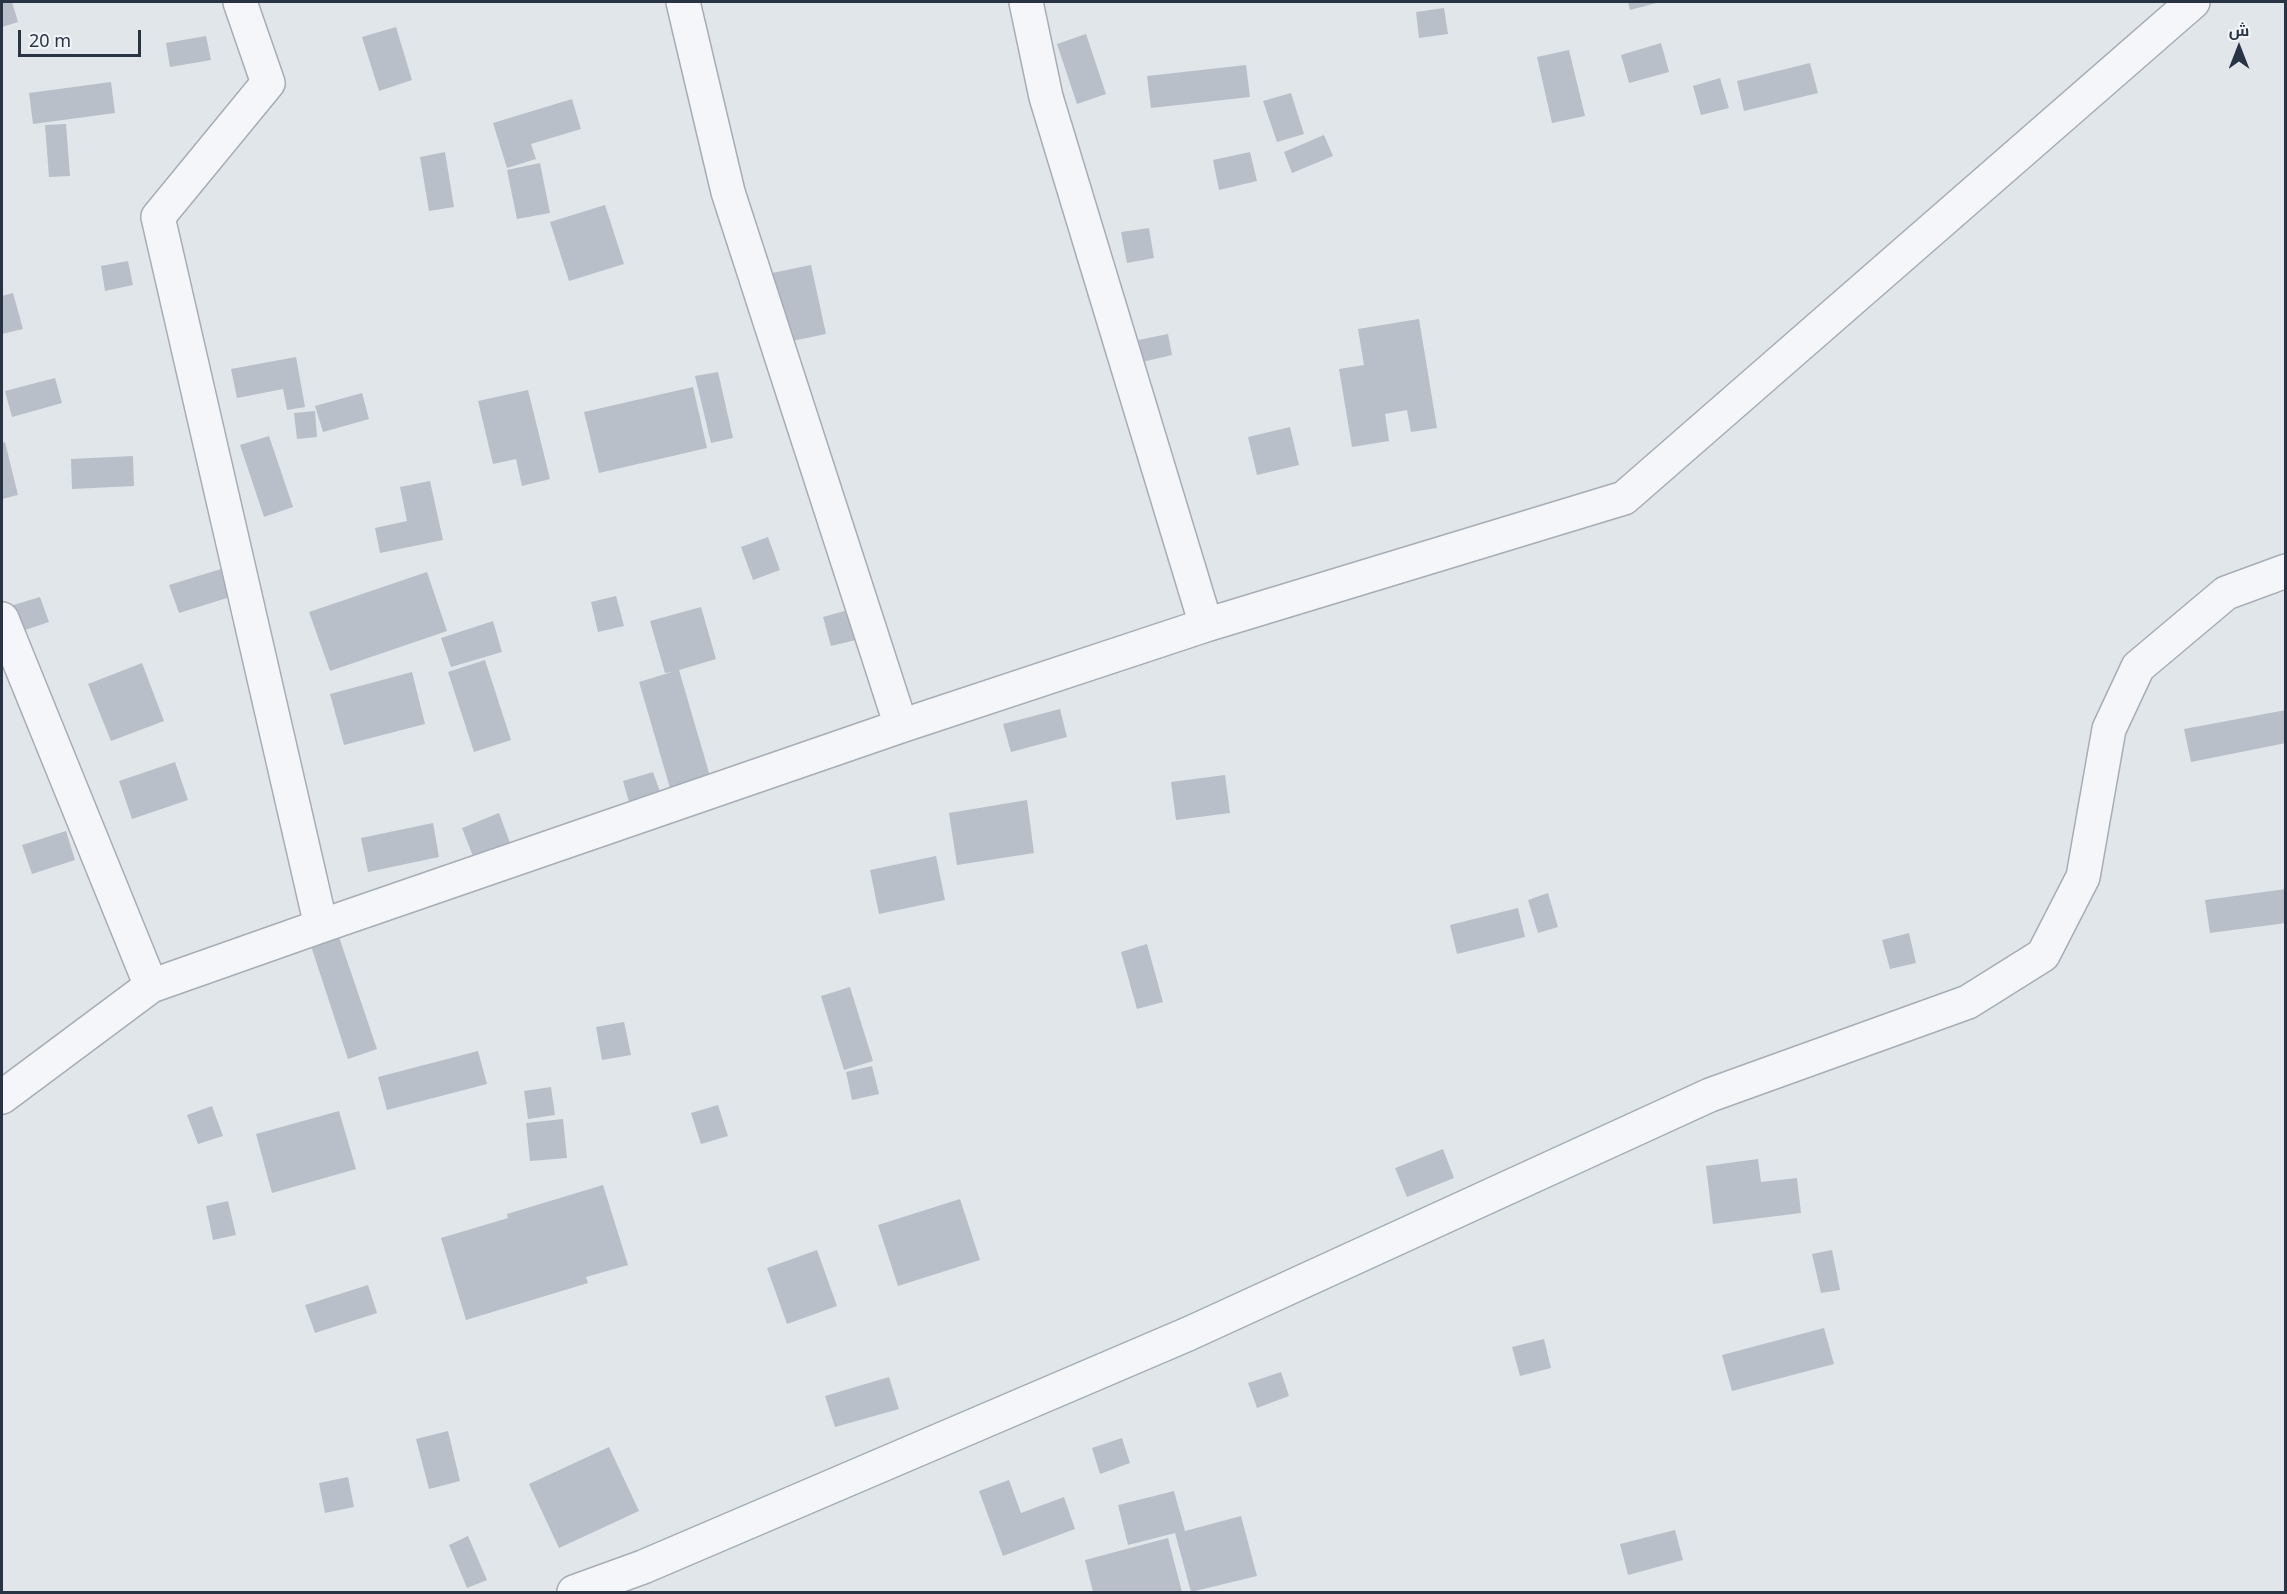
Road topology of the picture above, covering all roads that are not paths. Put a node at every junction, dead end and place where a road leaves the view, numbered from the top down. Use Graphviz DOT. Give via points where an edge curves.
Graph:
graph roads {
  1 [pos="240,2"];
  2 [pos="683,2"];
  3 [pos="1026,2"];
  4 [pos="2193,2"];
  5 [pos="2286,571"];
  6 [pos="2,618"];
  7 [pos="1206,625"];
  8 [pos="901,726"];
  9 [pos="321,926"];
  10 [pos="151,986"];
  11 [pos="2,1097"];
  12 [pos="574,1593"];
  1 -- 9 [label="street" via="268,83 158,217"];
  2 -- 8 [label="street" via="728,192"];
  3 -- 7 [label="street" via="1046,97"];
  4 -- 7 [label="street" via="1624,498"];
  5 -- 12 [label="street" via="2226,593 2138,667 2109,729 2083,877 2043,955 1968,1002 1710,1095 1188,1334"];
  6 -- 10 [label="street"];
  7 -- 8 [label="street"];
  8 -- 9 [label="street"];
  9 -- 10 [label="street"];
  10 -- 11 [label="street"];
}
